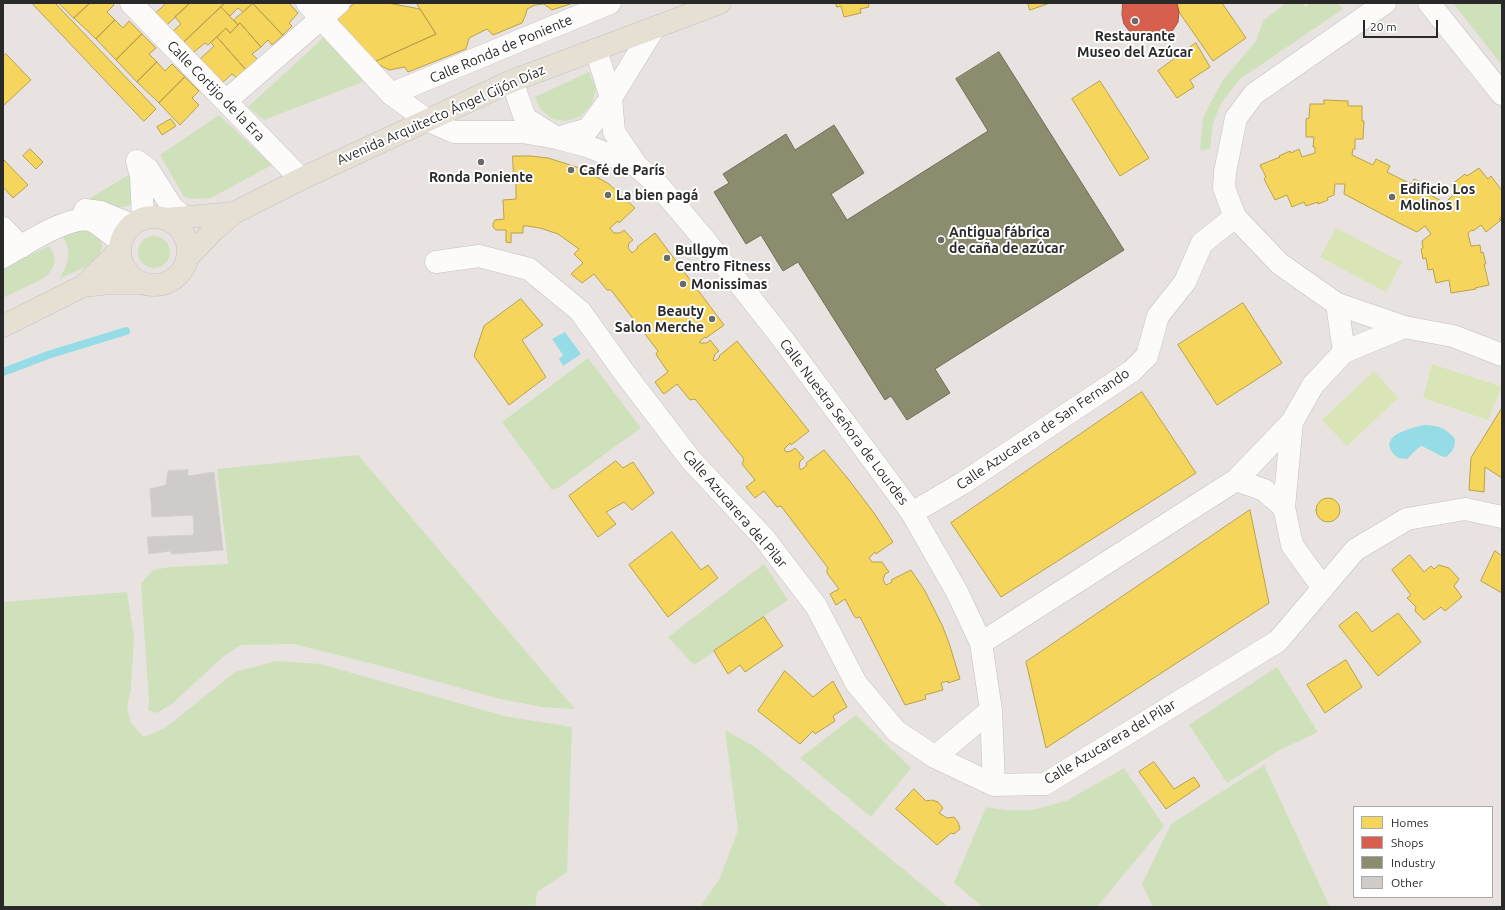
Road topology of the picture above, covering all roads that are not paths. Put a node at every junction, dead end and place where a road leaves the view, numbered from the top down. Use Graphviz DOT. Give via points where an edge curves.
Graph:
graph roads {
  1 [pos="131,3"];
  2 [pos="308,3"];
  3 [pos="339,3"];
  4 [pos="610,3"];
  5 [pos="720,3"];
  6 [pos="1385,3"];
  7 [pos="1429,3"];
  8 [pos="322,19"];
  9 [pos="654,28"];
  10 [pos="596,50"];
  11 [pos="512,81"];
  12 [pos="392,94"];
  13 [pos="1502,94"];
  14 [pos="611,98"];
  15 [pos="226,101"];
  16 [pos="427,120"];
  17 [pos="557,138"];
  18 [pos="637,166"];
  19 [pos="301,179"];
  20 [pos="234,213"];
  21 [pos="1235,217"];
  22 [pos="175,218"];
  23 [pos="3,228"];
  24 [pos="129,233"];
  25 [pos="12,252"];
  26 [pos="189,256"];
  27 [pos="436,262"];
  28 [pos="141,283"];
  29 [pos="83,286"];
  30 [pos="1337,304"];
  31 [pos="3,326"];
  32 [pos="1404,327"];
  33 [pos="1344,352"];
  34 [pos="1502,355"];
  35 [pos="1292,422"];
  36 [pos="1236,480"];
  37 [pos="1284,507"];
  38 [pos="912,513"];
  39 [pos="1502,517"];
  40 [pos="1323,588"];
  41 [pos="981,643"];
  42 [pos="991,710"];
  43 [pos="935,757"];
  44 [pos="994,785"];
  1 -- 15 [label="street, Calle Cortijo de la Era"];
  2 -- 8 [label="street, Calle Nuestra Señora de Lourdes"];
  3 -- 8 [label="street"];
  4 -- 12 [label="street, Calle Ronda de Poniente"];
  5 -- 9 [label="main road, Avenida Arquitecto Ángel Gijón Díaz"];
  6 -- 21 [label="street" via="1254,94 1236,118 1224,188"];
  7 -- 13 [label="street"];
  8 -- 12 [label="street, Calle Nuestra Señora de Lourdes"];
  8 -- 15 [label="street"];
  9 -- 10 [label="main road, Avenida Arquitecto Ángel Gijón Díaz"];
  9 -- 14 [label="street"];
  10 -- 11 [label="main road, Avenida Arquitecto Ángel Gijón Díaz"];
  10 -- 14 [label="street, Calle Nuestra Señora de Lourdes"];
  11 -- 16 [label="main road, Avenida Arquitecto Ángel Gijón Díaz"];
  11 -- 17 [label="street" via="525,118"];
  12 -- 16 [label="street, Calle Nuestra Señora de Lourdes"];
  14 -- 17 [label="street" via="588,129"];
  14 -- 18 [label="street, Calle Nuestra Señora de Lourdes" via="614,132"];
  15 -- 19 [label="street, Calle Cortijo de la Era"];
  16 -- 17 [label="street, Calle Nuestra Señora de Lourdes" via="454,132 522,132"];
  16 -- 19 [label="main road, Avenida Arquitecto Ángel Gijón Díaz"];
  17 -- 18 [label="street, Calle Nuestra Señora de Lourdes" via="587,146"];
  18 -- 38 [label="street, Calle Nuestra Señora de Lourdes" via="659,186 705,240 785,342"];
  19 -- 20 [label="main road, Avenida Arquitecto Ángel Gijón Díaz"];
  20 -- 22 [label="main road, Avenida Arquitecto Ángel Gijón Díaz"];
  20 -- 26 [label="main road, Avenida Arquitecto Ángel Gijón Díaz"];
  21 -- 30 [label="street" via="1280,264"];
  21 -- 38 [label="street, Calle Azucarera de San Fernando" via="1202,243 1185,282 1158,316 1147,356 1132,371 963,483"];
  22 -- 24 [label="main road, Avenida Arquitecto Ángel Gijón Díaz" via="155,216"];
  22 -- 24 [label="street" via="172,207 148,169 135,157 141,176"];
  22 -- 26 [label="main road" via="187,241"];
  23 -- 25 [label="street"];
  24 -- 25 [label="street" via="100,212 74,210 49,230"];
  24 -- 28 [label="main road" via="121,262 129,275"];
  24 -- 29 [label="main road, Avenida Arquitecto Ángel Gijón Díaz" via="111,259"];
  26 -- 28 [label="main road, Avenida Arquitecto Ángel Gijón Díaz" via="183,271 172,281 157,286"];
  27 -- 43 [label="street, Calle Azucarera del Pilar" via="479,256 529,270 580,311 692,460 764,538 816,606 856,683 896,731"];
  28 -- 29 [label="main road, Avenida Arquitecto Ángel Gijón Díaz"];
  29 -- 31 [label="main road, Avenida Arquitecto Ángel Gijón Díaz"];
  30 -- 32 [label="street"];
  30 -- 33 [label="street"];
  32 -- 33 [label="street"];
  32 -- 34 [label="street" via="1453,336"];
  33 -- 35 [label="street" via="1313,385"];
  35 -- 36 [label="street"];
  35 -- 37 [label="street"];
  36 -- 37 [label="street" via="1264,490"];
  36 -- 41 [label="street"];
  37 -- 40 [label="street" via="1292,545"];
  38 -- 41 [label="street, Calle Nuestra Señora de Lourdes" via="957,592"];
  39 -- 40 [label="street, Calle Azucarera del Pilar" via="1465,508 1407,519 1355,550"];
  40 -- 44 [label="street, Calle Azucarera del Pilar" via="1278,641 1052,780 1045,784"];
  41 -- 42 [label="street, Calle Nuestra Señora de Lourdes"];
  42 -- 43 [label="street"];
  42 -- 44 [label="street, Calle Nuestra Señora de Lourdes"];
  43 -- 44 [label="street, Calle Azucarera del Pilar"];
}
